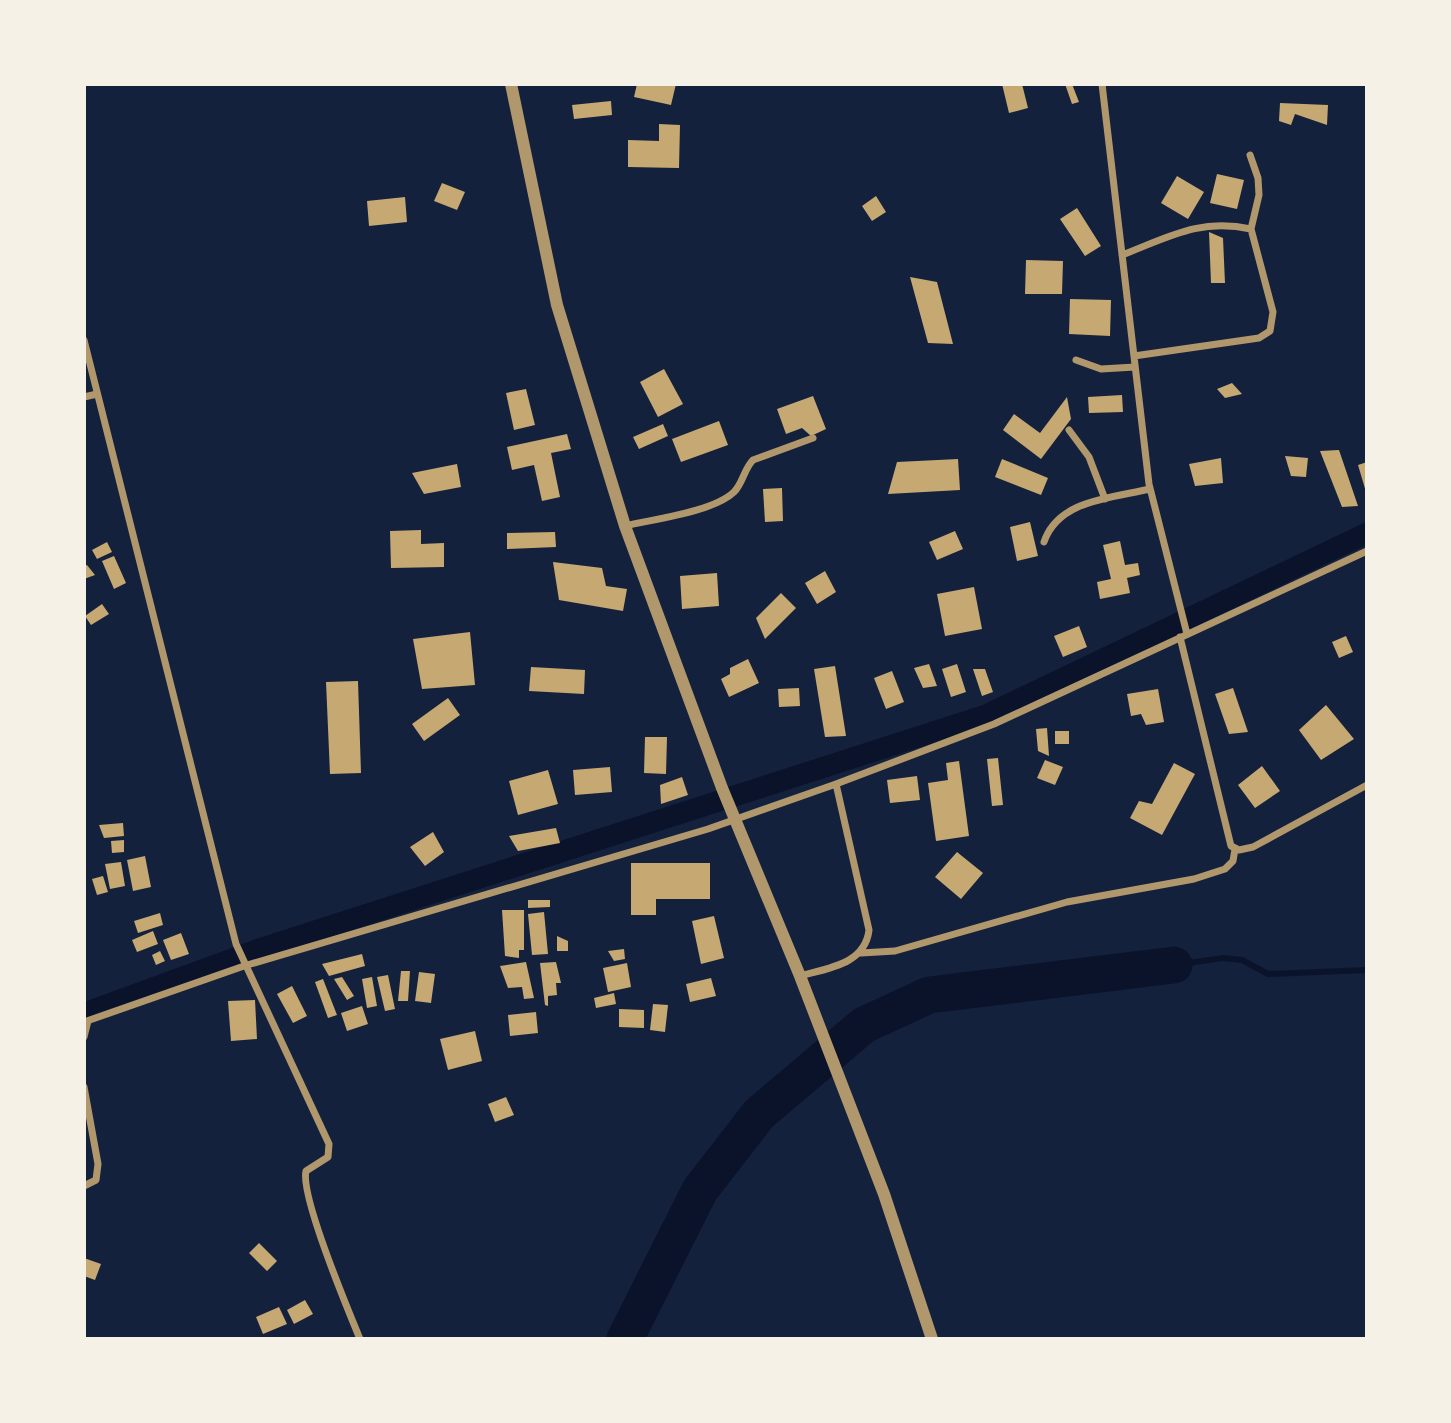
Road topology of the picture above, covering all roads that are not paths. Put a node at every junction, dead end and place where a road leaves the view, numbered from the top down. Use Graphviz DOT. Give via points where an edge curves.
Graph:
graph roads {
  1 [pos="511,84"];
  2 [pos="1102,84"];
  3 [pos="1250,155"];
  4 [pos="1251,229"];
  5 [pos="1122,255"];
  6 [pos="84,340"];
  7 [pos="1134,356"];
  8 [pos="1076,360"];
  9 [pos="1135,368"];
  10 [pos="97,394"];
  11 [pos="84,397"];
  12 [pos="1069,430"];
  13 [pos="813,439"];
  14 [pos="1150,489"];
  15 [pos="1105,499"];
  16 [pos="625,526"];
  17 [pos="1044,542"];
  18 [pos="1367,551"];
  19 [pos="1184,635"];
  20 [pos="836,784"];
  21 [pos="1367,785"];
  22 [pos="735,818"];
  23 [pos="1235,849"];
  24 [pos="861,953"];
  25 [pos="244,966"];
  26 [pos="800,976"];
  27 [pos="86,1022"];
  28 [pos="84,1037"];
  29 [pos="84,1087"];
  30 [pos="84,1186"];
  31 [pos="360,1339"];
  32 [pos="932,1339"];
  1 -- 16 [label="street" via="557,305"];
  2 -- 5 [label="street"];
  3 -- 4 [label="street" via="1259,195"];
  4 -- 5 [label="street" via="1225,223 1204,225"];
  4 -- 7 [label="street" via="1273,312 1270,331 1259,338"];
  5 -- 7 [label="street"];
  6 -- 10 [label="street"];
  7 -- 9 [label="street"];
  8 -- 9 [label="street" via="1101,369"];
  9 -- 14 [label="street"];
  10 -- 11 [label="street"];
  10 -- 25 [label="street"];
  12 -- 15 [label="street" via="1089,457"];
  13 -- 16 [label="street" via="753,460 736,490 712,504"];
  14 -- 15 [label="street"];
  14 -- 19 [label="street"];
  15 -- 17 [label="street" via="1057,517"];
  16 -- 22 [label="street"];
  18 -- 19 [label="street"];
  19 -- 20 [label="street" via="993,724"];
  19 -- 23 [label="street" via="1227,836"];
  20 -- 22 [label="street"];
  20 -- 24 [label="street" via="869,930"];
  21 -- 23 [label="street" via="1253,847"];
  22 -- 25 [label="street"];
  22 -- 26 [label="street"];
  23 -- 24 [label="street" via="1233,861 1225,869 1194,879 1067,902 895,951"];
  24 -- 26 [label="street"];
  25 -- 27 [label="street"];
  25 -- 31 [label="street" via="288,1050 329,1144 327,1157 306,1171 306,1184"];
  26 -- 32 [label="street" via="884,1194"];
  27 -- 28 [label="street"];
  29 -- 30 [label="street" via="98,1164 96,1180"];
}
